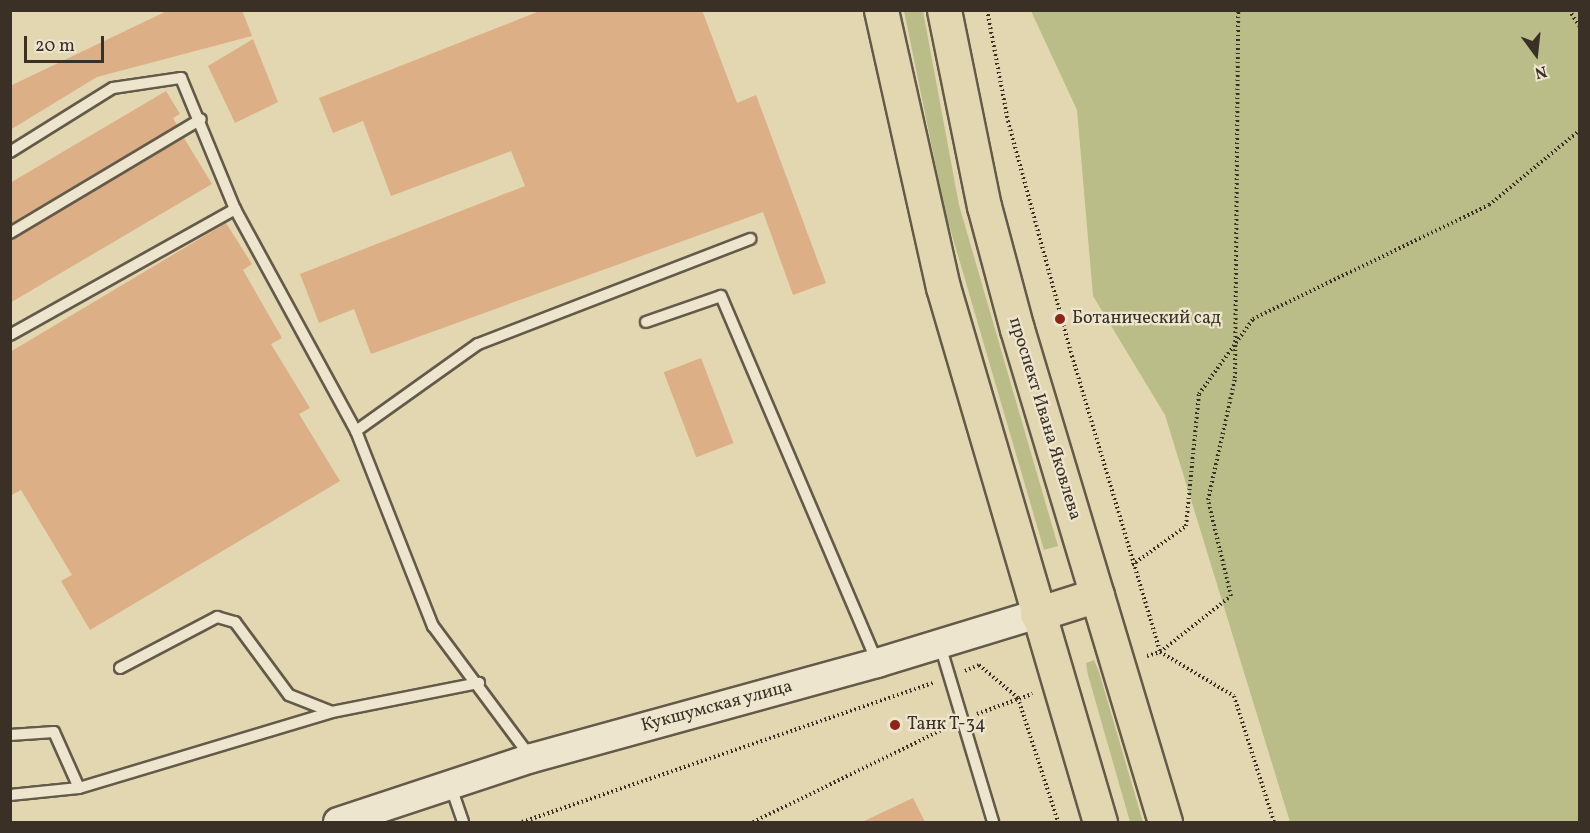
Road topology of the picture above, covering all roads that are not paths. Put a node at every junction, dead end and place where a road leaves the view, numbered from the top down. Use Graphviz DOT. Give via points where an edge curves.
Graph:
graph roads {
  1 [pos="881,10"];
  2 [pos="944,10"];
  3 [pos="201,120"];
  4 [pos="10,152"];
  5 [pos="235,209"];
  6 [pos="10,233"];
  7 [pos="750,239"];
  8 [pos="646,322"];
  9 [pos="10,335"];
  10 [pos="356,431"];
  11 [pos="1097,595"];
  12 [pos="1037,614"];
  13 [pos="939,644"];
  14 [pos="877,663"];
  15 [pos="120,668"];
  16 [pos="479,683"];
  17 [pos="332,712"];
  18 [pos="10,735"];
  19 [pos="532,758"];
  20 [pos="450,784"];
  21 [pos="79,788"];
  22 [pos="10,795"];
  23 [pos="338,822"];
  24 [pos="463,822"];
  25 [pos="993,822"];
  26 [pos="1100,822"];
  27 [pos="1165,822"];
  1 -- 12 [label="main road" via="943,287"];
  2 -- 11 [label="main road, проспект Ивана Яковлева" via="984,206"];
  3 -- 4 [label="lane" via="182,78 113,88"];
  3 -- 5 [label="lane"];
  3 -- 6 [label="lane"];
  5 -- 9 [label="lane"];
  5 -- 10 [label="lane"];
  7 -- 10 [label="lane" via="478,344"];
  8 -- 14 [label="lane" via="721,296"];
  10 -- 16 [label="lane" via="433,626"];
  11 -- 12 [label="main road, Кукшумская улица"];
  11 -- 27 [label="main road, проспект Ивана Яковлева"];
  12 -- 13 [label="street, Кукшумская улица"];
  12 -- 26 [label="main road"];
  13 -- 14 [label="street, Кукшумская улица"];
  13 -- 25 [label="lane"];
  14 -- 19 [label="street, Кукшумская улица"];
  15 -- 17 [label="lane" via="217,617 235,622 289,695"];
  16 -- 17 [label="lane"];
  16 -- 19 [label="lane"];
  17 -- 21 [label="lane"];
  18 -- 21 [label="lane" via="54,732"];
  19 -- 20 [label="street, Кукшумская улица"];
  20 -- 23 [label="street, Кукшумская улица"];
  20 -- 24 [label="lane"];
  21 -- 22 [label="lane"];
}
